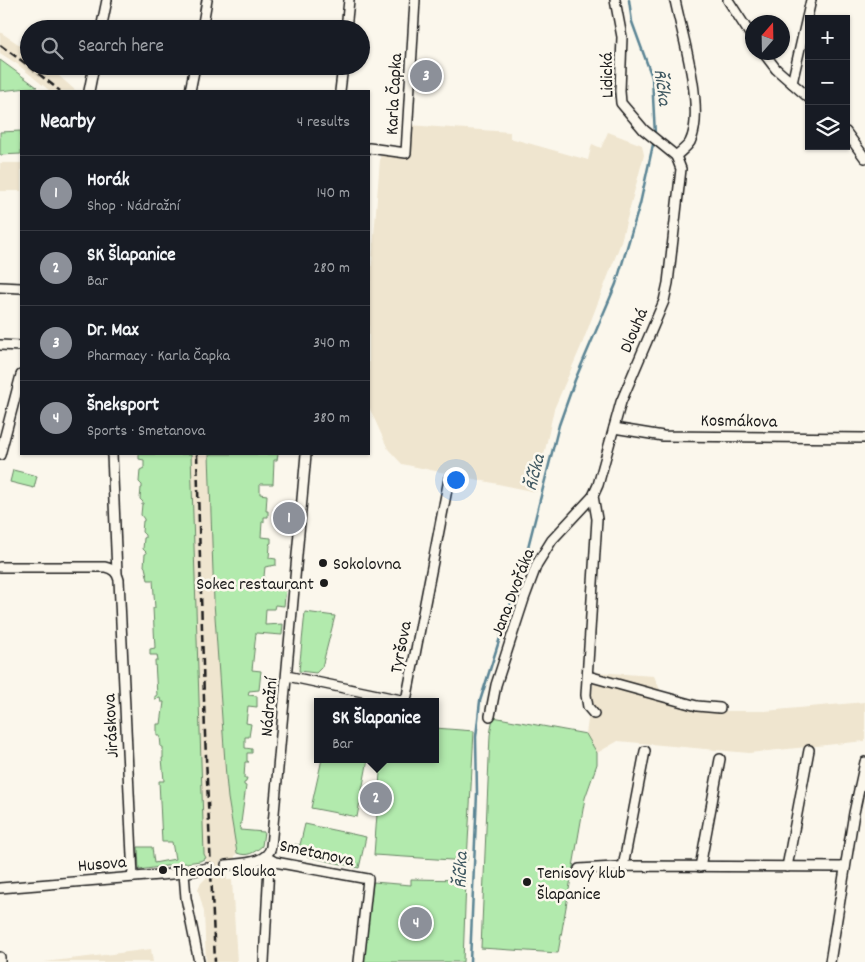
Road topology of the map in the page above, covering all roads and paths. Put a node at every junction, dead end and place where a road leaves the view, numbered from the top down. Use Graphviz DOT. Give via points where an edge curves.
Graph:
graph roads {
  1 [pos="108,0"];
  2 [pos="207,0"];
  3 [pos="349,0"];
  4 [pos="415,0"];
  5 [pos="615,0"];
  6 [pos="675,0"];
  7 [pos="728,0"];
  8 [pos="811,0"];
  9 [pos="103,20"];
  10 [pos="204,20"];
  11 [pos="347,20"];
  12 [pos="745,26"];
  13 [pos="769,60"];
  14 [pos="92,75"];
  15 [pos="193,75"];
  16 [pos="342,75"];
  17 [pos="792,83"];
  18 [pos="89,90"];
  19 [pos="190,90"];
  20 [pos="340,90"];
  21 [pos="805,94"];
  22 [pos="850,137"];
  23 [pos="370,148"];
  24 [pos="676,156"];
  25 [pos="865,158"];
  26 [pos="0,287"];
  27 [pos="20,288"];
  28 [pos="0,344"];
  29 [pos="20,346"];
  30 [pos="20,379"];
  31 [pos="614,428"];
  32 [pos="865,438"];
  33 [pos="0,455"];
  34 [pos="112,455"];
  35 [pos="306,455"];
  36 [pos="449,479"];
  37 [pos="593,496"];
  38 [pos="0,567"];
  39 [pos="117,574"];
  40 [pos="287,676"];
  41 [pos="588,676"];
  42 [pos="392,698"];
  43 [pos="407,698"];
  44 [pos="720,708"];
  45 [pos="594,714"];
  46 [pos="490,716"];
  47 [pos="809,750"];
  48 [pos="645,751"];
  49 [pos="720,759"];
  50 [pos="865,762"];
  51 [pos="266,856"];
  52 [pos="226,865"];
  53 [pos="623,867"];
  54 [pos="787,867"];
  55 [pos="845,867"];
  56 [pos="207,868"];
  57 [pos="700,868"];
  58 [pos="580,869"];
  59 [pos="184,873"];
  60 [pos="133,877"];
  61 [pos="0,888"];
  62 [pos="0,957"];
  63 [pos="0,962"];
  64 [pos="200,962"];
  65 [pos="264,962"];
  66 [pos="359,962"];
  67 [pos="830,962"];
  1 -- 9 [label="street"];
  2 -- 10 [label="street"];
  3 -- 11 [label="street"];
  4 -- 23 [label="street, Karla Čapka" via="406,153"];
  5 -- 24 [label="street, Lidická" via="622,37 621,103 644,130"];
  6 -- 24 [label="street" via="693,86 696,118 689,144"];
  7 -- 12 [label="street"];
  8 -- 17 [label="street"];
  13 -- 17 [label="street"];
  14 -- 18 [label="street"];
  15 -- 19 [label="street"];
  16 -- 20 [label="street"];
  17 -- 21 [label="street"];
  22 -- 25 [label="street"];
  24 -- 31 [label="street, Dlouhá" via="681,169 664,301 621,402"];
  26 -- 27 [label="street"];
  28 -- 29 [label="street"];
  30 -- 33 [label="street"];
  31 -- 32 [label="street, Kosmákova" via="663,436"];
  31 -- 37 [label="street, Dlouhá"];
  34 -- 39 [label="street, Jiráskova"];
  35 -- 40 [label="street, Nádražní"];
  36 -- 43 [label="street, Tyršova"];
  37 -- 41 [label="street, Dlouhá" via="597,519"];
  37 -- 46 [label="street, Jana Dvořáka" via="552,540 537,564 496,685"];
  38 -- 39 [label="street" via="105,567 112,568"];
  39 -- 60 [label="street, Jiráskova"];
  40 -- 42 [label="street, Tyršova"];
  40 -- 51 [label="street, Nádražní" via="271,850"];
  41 -- 44 [label="street" via="697,706"];
  41 -- 45 [label="street, Dlouhá" via="586,695 588,707"];
  47 -- 54 [label="street"];
  48 -- 53 [label="street"];
  49 -- 57 [label="street"];
  50 -- 55 [label="street"];
  51 -- 52 [label="street"];
  51 -- 65 [label="street, Nádražní" via="269,866"];
  51 -- 66 [label="street, Smetanova" via="275,862 368,879"];
  53 -- 57 [label="street"];
  53 -- 58 [label="street"];
  54 -- 55 [label="street"];
  54 -- 57 [label="street"];
  55 -- 67 [label="street"];
  56 -- 59 [label="street, Husova"];
  59 -- 60 [label="street, Husova"];
  59 -- 64 [label="street"];
  60 -- 61 [label="street, Husova"];
  62 -- 63 [label="street"];
}
